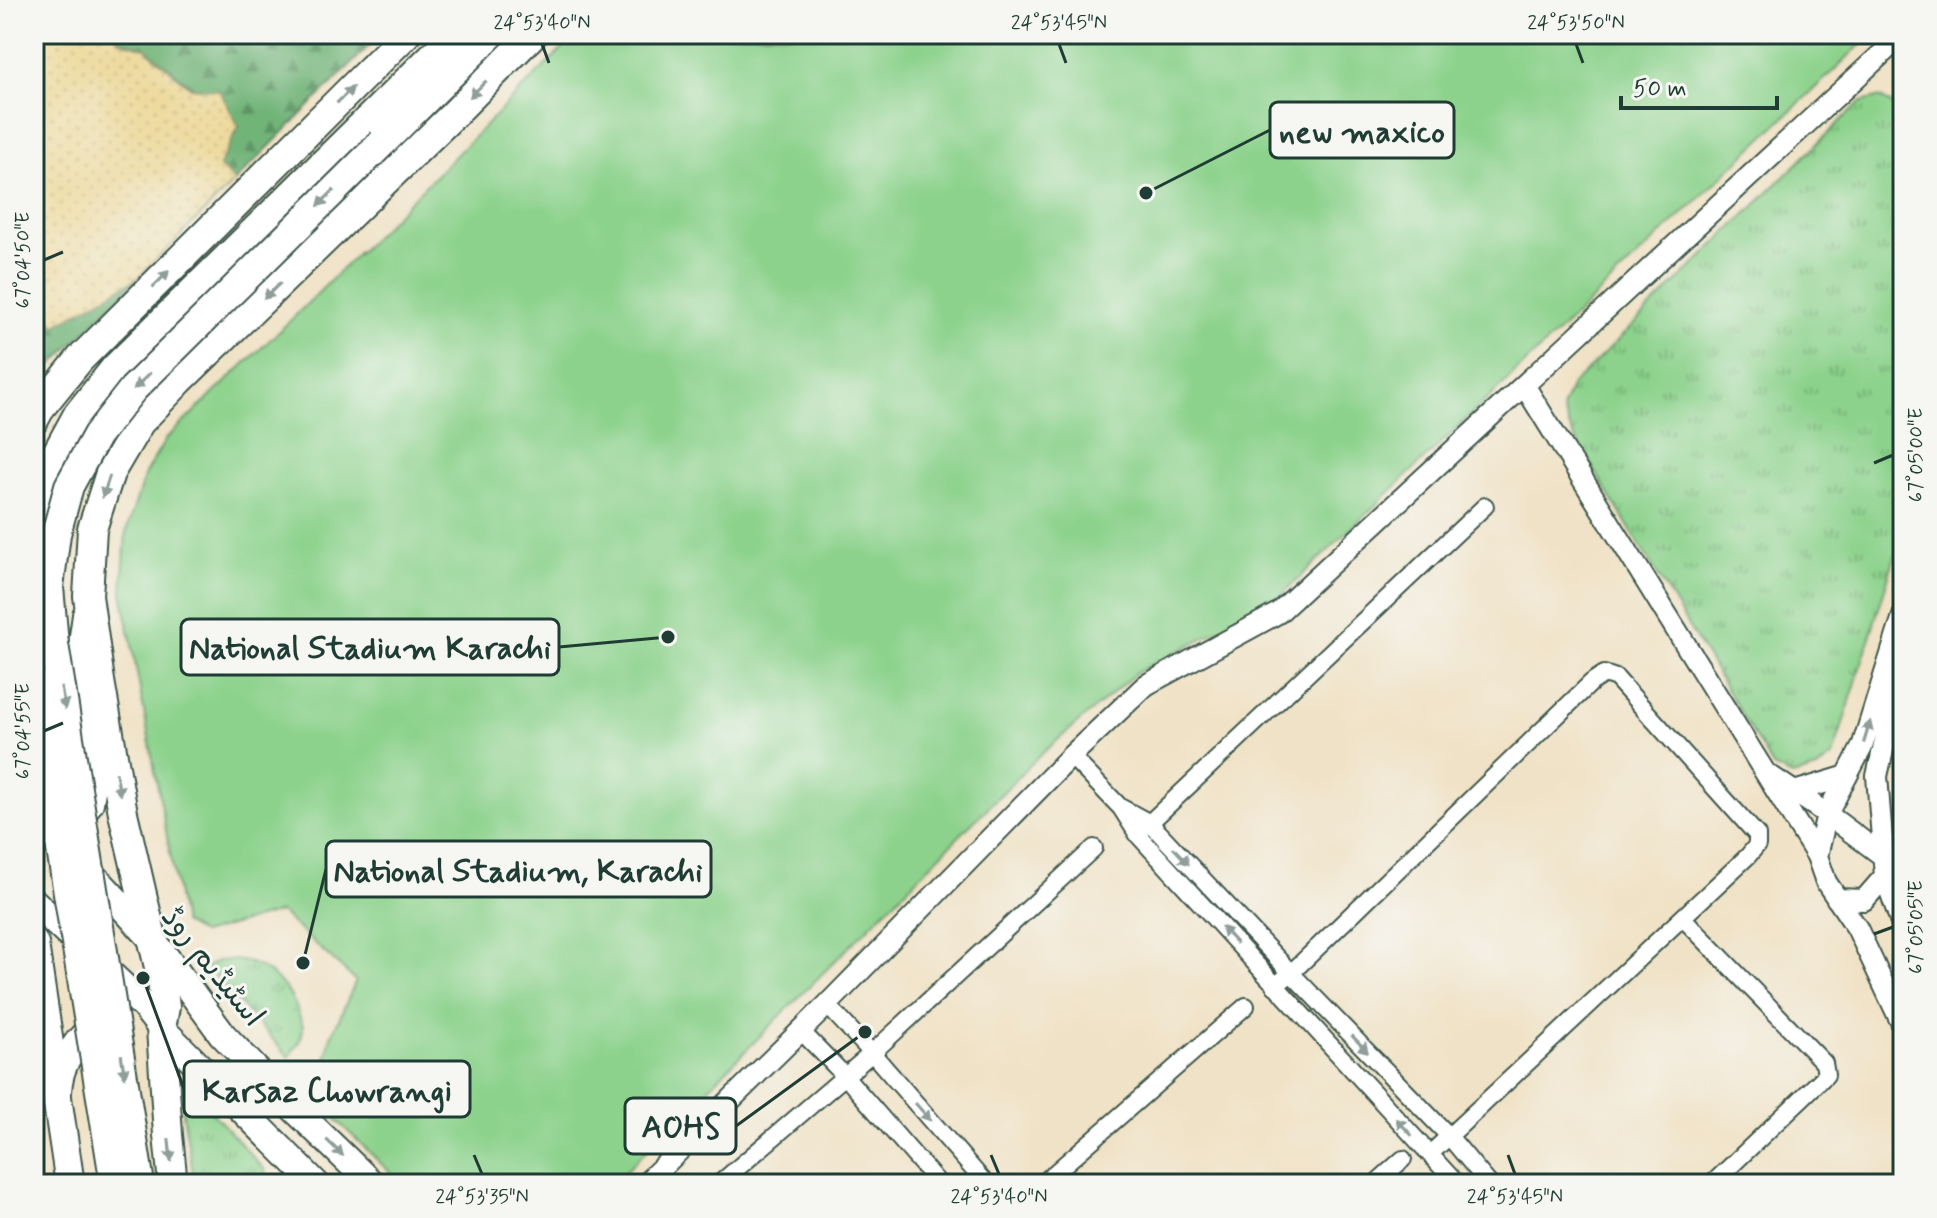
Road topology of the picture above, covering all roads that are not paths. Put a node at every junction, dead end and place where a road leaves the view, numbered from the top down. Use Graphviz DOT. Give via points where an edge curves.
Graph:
graph roads {
  1 [pos="406,34"];
  2 [pos="455,34"];
  3 [pos="491,34"];
  4 [pos="533,34"];
  5 [pos="1901,37"];
  6 [pos="373,133"];
  7 [pos="73,368"];
  8 [pos="1524,385"];
  9 [pos="34,400"];
  10 [pos="34,420"];
  11 [pos="1485,506"];
  12 [pos="34,509"];
  13 [pos="88,596"];
  14 [pos="1903,616"];
  15 [pos="1903,663"];
  16 [pos="34,682"];
  17 [pos="1071,756"];
  18 [pos="1764,771"];
  19 [pos="1847,776"];
  20 [pos="1794,792"];
  21 [pos="1827,814"];
  22 [pos="1144,829"];
  23 [pos="38,833"];
  24 [pos="1094,848"];
  25 [pos="1817,856"];
  26 [pos="1884,866"];
  27 [pos="1837,899"];
  28 [pos="34,902"];
  29 [pos="1683,918"];
  30 [pos="1903,928"];
  31 [pos="153,940"];
  32 [pos="34,944"];
  33 [pos="1291,973"];
  34 [pos="1275,986"];
  35 [pos="827,1005"];
  36 [pos="1246,1006"];
  37 [pos="157,1014"];
  38 [pos="1903,1026"];
  39 [pos="801,1031"];
  40 [pos="222,1034"];
  41 [pos="872,1053"];
  42 [pos="845,1076"];
  43 [pos="49,1084"];
  44 [pos="1448,1135"];
  45 [pos="1430,1154"];
  46 [pos="1403,1159"];
  47 [pos="70,1184"];
  48 [pos="115,1184"];
  49 [pos="140,1184"];
  50 [pos="173,1184"];
  51 [pos="316,1184"];
  52 [pos="372,1184"];
  53 [pos="645,1184"];
  54 [pos="719,1184"];
  55 [pos="939,1184"];
  56 [pos="986,1184"];
  57 [pos="1042,1184"];
  58 [pos="1375,1184"];
  59 [pos="1457,1184"];
  60 [pos="1489,1184"];
  61 [pos="1712,1184"];
  7 -- 1 [label="highway, one-way"];
  2 -- 6 [label="highway"];
  3 -- 6 [label="highway"];
  4 -- 13 [label="highway, one-way" via="140,422 110,473 92,529"];
  5 -- 8 [label="street"];
  6 -- 12 [label="highway" via="115,368 78,414 47,471"];
  6 -- 49 [label="highway, one-way, bridge" via="133,389 97,435 69,486 56,534 49,587 54,644"];
  7 -- 9 [label="highway"];
  7 -- 10 [label="highway"];
  8 -- 17 [label="street" via="1278,613 1146,685"];
  8 -- 18 [label="street"];
  11 -- 22 [label="street"];
  13 -- 23 [label="main road" via="80,657 93,739 90,803 71,826"];
  13 -- 31 [label="highway, one-way" via="123,813"];
  19 -- 14 [label="street, one-way" via="1862,747"];
  15 -- 26 [label="street" via="1877,776"];
  16 -- 48 [label="highway, bridge"];
  17 -- 22 [label="street"];
  17 -- 35 [label="street"];
  18 -- 20 [label="street"];
  18 -- 25 [label="street"];
  19 -- 20 [label="street"];
  19 -- 21 [label="street"];
  20 -- 21 [label="street"];
  21 -- 25 [label="street"];
  21 -- 26 [label="street"];
  22 -- 33 [label="street, one-way"];
  34 -- 22 [label="street, one-way"];
  23 -- 31 [label="main road, اسٹیڈیم روڈ" via="81,862"];
  24 -- 41 [label="street"];
  25 -- 27 [label="street"];
  26 -- 27 [label="street" via="1864,900"];
  26 -- 30 [label="street"];
  27 -- 38 [label="street" via="1857,928"];
  28 -- 37 [label="main road"];
  29 -- 33 [label="street" via="1748,856 1757,835 1616,678 1604,674"];
  29 -- 44 [label="street"];
  29 -- 61 [label="street" via="1824,1063 1826,1075"];
  31 -- 37 [label="highway" via="162,980"];
  31 -- 40 [label="main road, اسٹیڈیم روڈ"];
  32 -- 43 [label="highway"];
  33 -- 34 [label="street"];
  33 -- 44 [label="street, one-way"];
  45 -- 34 [label="street, one-way"];
  35 -- 39 [label="street"];
  35 -- 41 [label="street"];
  36 -- 57 [label="street"];
  37 -- 40 [label="main road" via="193,1017"];
  37 -- 43 [label="main road" via="124,1010 100,1020 66,1058 58,1082"];
  37 -- 50 [label="highway, one-way"];
  37 -- 51 [label="main road"];
  39 -- 42 [label="street"];
  39 -- 53 [label="street"];
  40 -- 52 [label="main road, اسٹیڈیم روڈ, one-way"];
  41 -- 42 [label="street"];
  41 -- 56 [label="street, one-way"];
  42 -- 54 [label="street"];
  42 -- 55 [label="street"];
  43 -- 47 [label="highway"];
  44 -- 45 [label="street"];
  44 -- 60 [label="street"];
  45 -- 59 [label="street"];
  46 -- 58 [label="street"];
}
